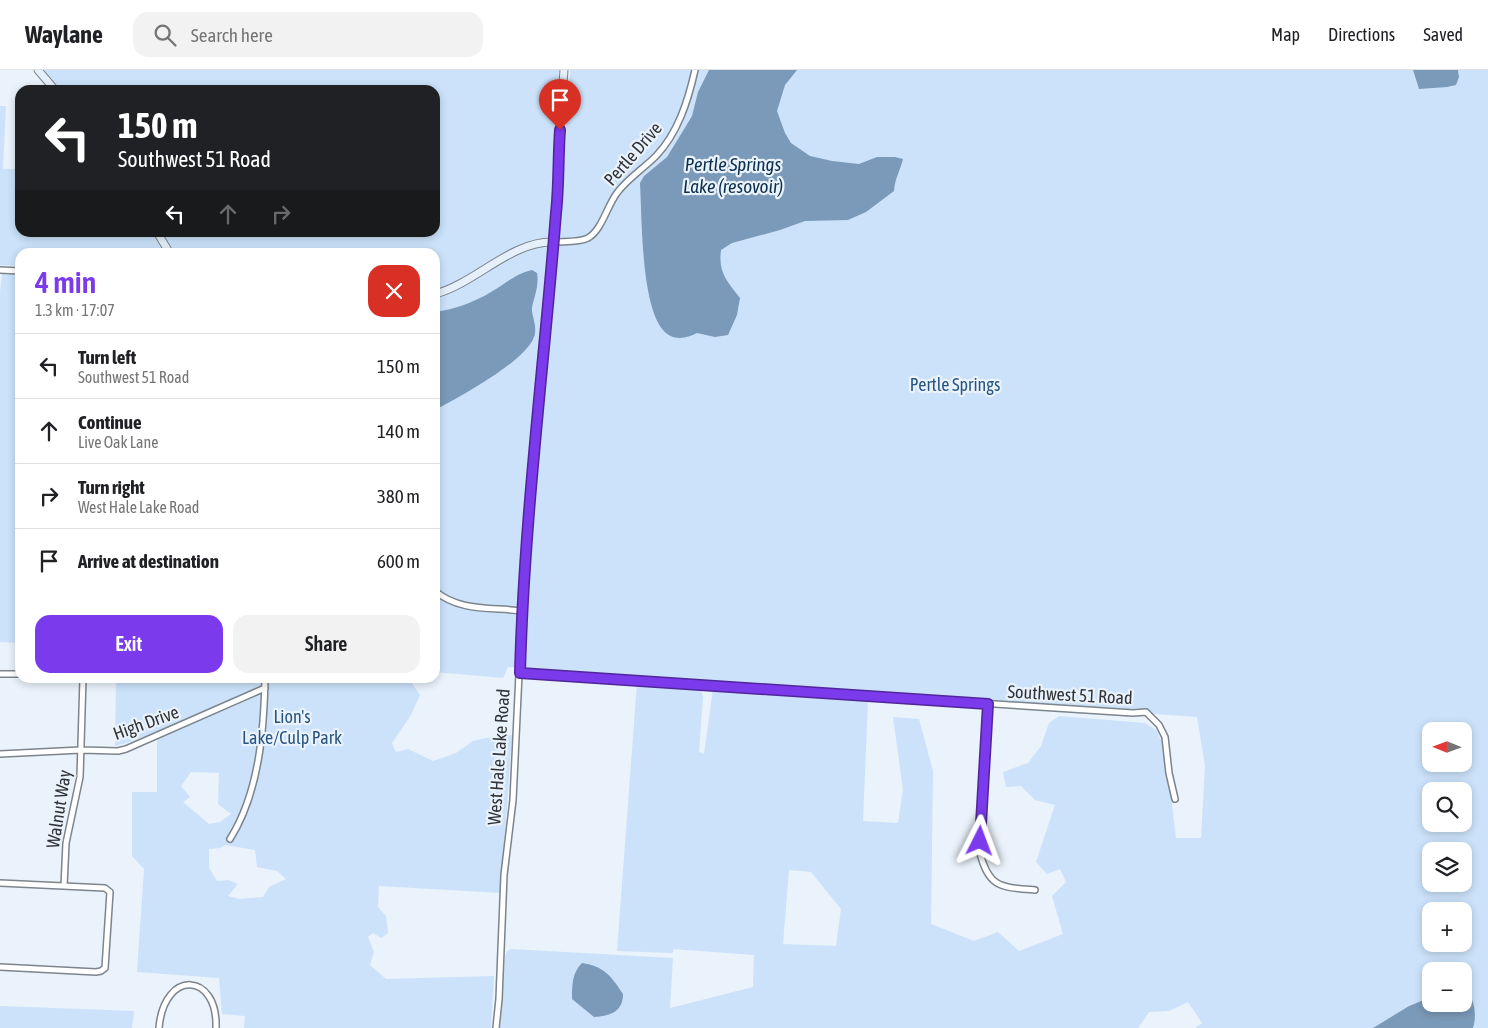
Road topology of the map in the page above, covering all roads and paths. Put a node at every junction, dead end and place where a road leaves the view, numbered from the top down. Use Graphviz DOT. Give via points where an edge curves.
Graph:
graph roads {
  1 [pos="38,70"];
  2 [pos="564,70"];
  3 [pos="695,70"];
  4 [pos="51,85"];
  5 [pos="160,237"];
  6 [pos="553,242"];
  7 [pos="167,248"];
  8 [pos="0,270"];
  9 [pos="15,271"];
  10 [pos="440,292"];
  11 [pos="440,595"];
  12 [pos="522,611"];
  13 [pos="520,673"];
  14 [pos="0,674"];
  15 [pos="15,674"];
  16 [pos="83,683"];
  17 [pos="265,683"];
  18 [pos="265,688"];
  19 [pos="988,704"];
  20 [pos="81,750"];
  21 [pos="0,754"];
  22 [pos="1175,799"];
  23 [pos="230,839"];
  24 [pos="0,883"];
  25 [pos="64,886"];
  26 [pos="1035,890"];
  27 [pos="0,967"];
  28 [pos="159,1028"];
  29 [pos="216,1028"];
  30 [pos="496,1028"];
  1 -- 4 [label="street"];
  2 -- 6 [label="street, West Hale Lake Road"];
  3 -- 6 [label="street, Pertle Drive" via="682,114 670,137 655,157 615,195 595,231 580,241"];
  5 -- 7 [label="street"];
  6 -- 10 [label="street, Pertle Drive" via="535,243 506,256 456,287"];
  6 -- 12 [label="street, West Hale Lake Road"];
  8 -- 9 [label="street"];
  11 -- 12 [label="street" via="471,608"];
  12 -- 13 [label="street, West Hale Lake Road"];
  13 -- 19 [label="street, Southwest 51 Road"];
  13 -- 30 [label="street, West Hale Lake Road"];
  14 -- 15 [label="street"];
  16 -- 20 [label="street, Walnut Way"];
  17 -- 18 [label="street"];
  18 -- 20 [label="street, High Drive" via="126,749"];
  18 -- 23 [label="street" via="256,775 244,814"];
  19 -- 22 [label="street, Southwest 51 Road" via="1146,712 1165,737"];
  19 -- 26 [label="street, Southwest 51 Road" via="979,850 984,868 993,881 1011,888"];
  20 -- 21 [label="street, High Drive"];
  20 -- 25 [label="street, Walnut Way" via="78,790 66,843"];
  24 -- 25 [label="street"];
  25 -- 27 [label="street" via="109,890 105,968 101,971"];
  28 -- 29 [label="street" via="166,1000 179,986 188,984 204,990 210,998 216,1011"];
}
